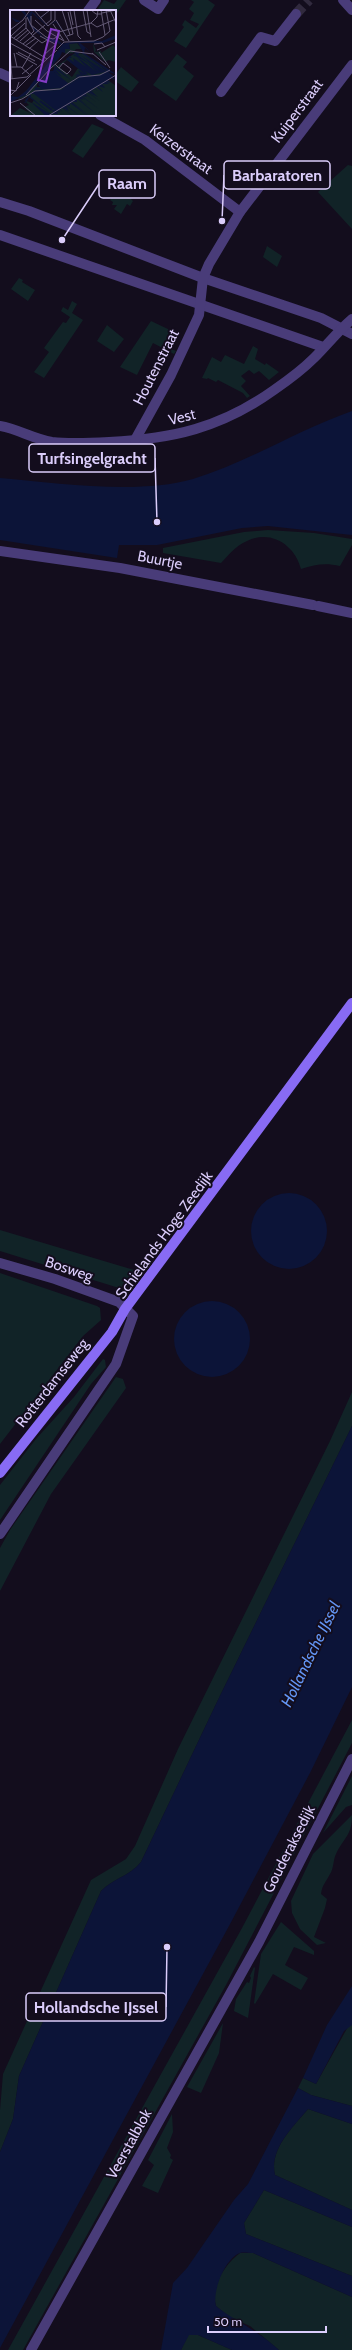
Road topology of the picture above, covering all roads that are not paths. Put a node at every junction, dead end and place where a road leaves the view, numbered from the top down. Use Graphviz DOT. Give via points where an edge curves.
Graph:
graph roads {
  1 [pos="96,0"];
  2 [pos="144,0"];
  3 [pos="164,0"];
  4 [pos="343,0"];
  5 [pos="89,10"];
  6 [pos="352,10"];
  7 [pos="296,14"];
  8 [pos="352,65"];
  9 [pos="0,74"];
  10 [pos="10,78"];
  11 [pos="221,92"];
  12 [pos="102,116"];
  13 [pos="0,202"];
  14 [pos="240,212"];
  15 [pos="0,235"];
  16 [pos="203,278"];
  17 [pos="199,306"];
  18 [pos="352,319"];
  19 [pos="341,328"];
  20 [pos="352,334"];
  21 [pos="323,347"];
  22 [pos="0,426"];
  23 [pos="135,440"];
  24 [pos="0,551"];
  25 [pos="352,613"];
  26 [pos="352,1002"];
  27 [pos="0,1263"];
  28 [pos="126,1309"];
  29 [pos="0,1473"];
  30 [pos="0,1534"];
  31 [pos="352,1759"];
  32 [pos="253,1952"];
  33 [pos="31,2350"];
  1 -- 5 [label="street"];
  2 -- 3 [label="street" via="158,9"];
  4 -- 6 [label="street"];
  7 -- 11 [label="street" via="274,41 261,37"];
  8 -- 14 [label="street, Kuiperstraat"];
  9 -- 10 [label="street"];
  12 -- 14 [label="street, Keizerstraat" via="145,140"];
  13 -- 16 [label="street"];
  14 -- 16 [label="street, Kuiperstraat"];
  15 -- 17 [label="street"];
  16 -- 17 [label="street, Houtenstraat"];
  16 -- 19 [label="street" via="321,318"];
  17 -- 21 [label="street"];
  17 -- 23 [label="street, Houtenstraat" via="199,315 174,368"];
  18 -- 19 [label="street, Vest"];
  19 -- 20 [label="street"];
  19 -- 21 [label="street, Vest"];
  21 -- 23 [label="street, Vest" via="313,359 273,391 231,415 198,430"];
  22 -- 23 [label="street, Vest" via="10,427 35,439 53,442"];
  24 -- 25 [label="street, Buurtje" via="120,568"];
  26 -- 28 [label="main road, Schielands Hoge Zeedijk"];
  27 -- 28 [label="street, Bosweg" via="56,1279 119,1302"];
  28 -- 29 [label="main road, Rotterdamseweg" via="112,1332"];
  28 -- 30 [label="street, Schielands Hoge Zeedijk" via="133,1316 116,1364"];
  31 -- 32 [label="street, Gouderaksedijk"];
  32 -- 33 [label="street, Veerstalblok"];
}
